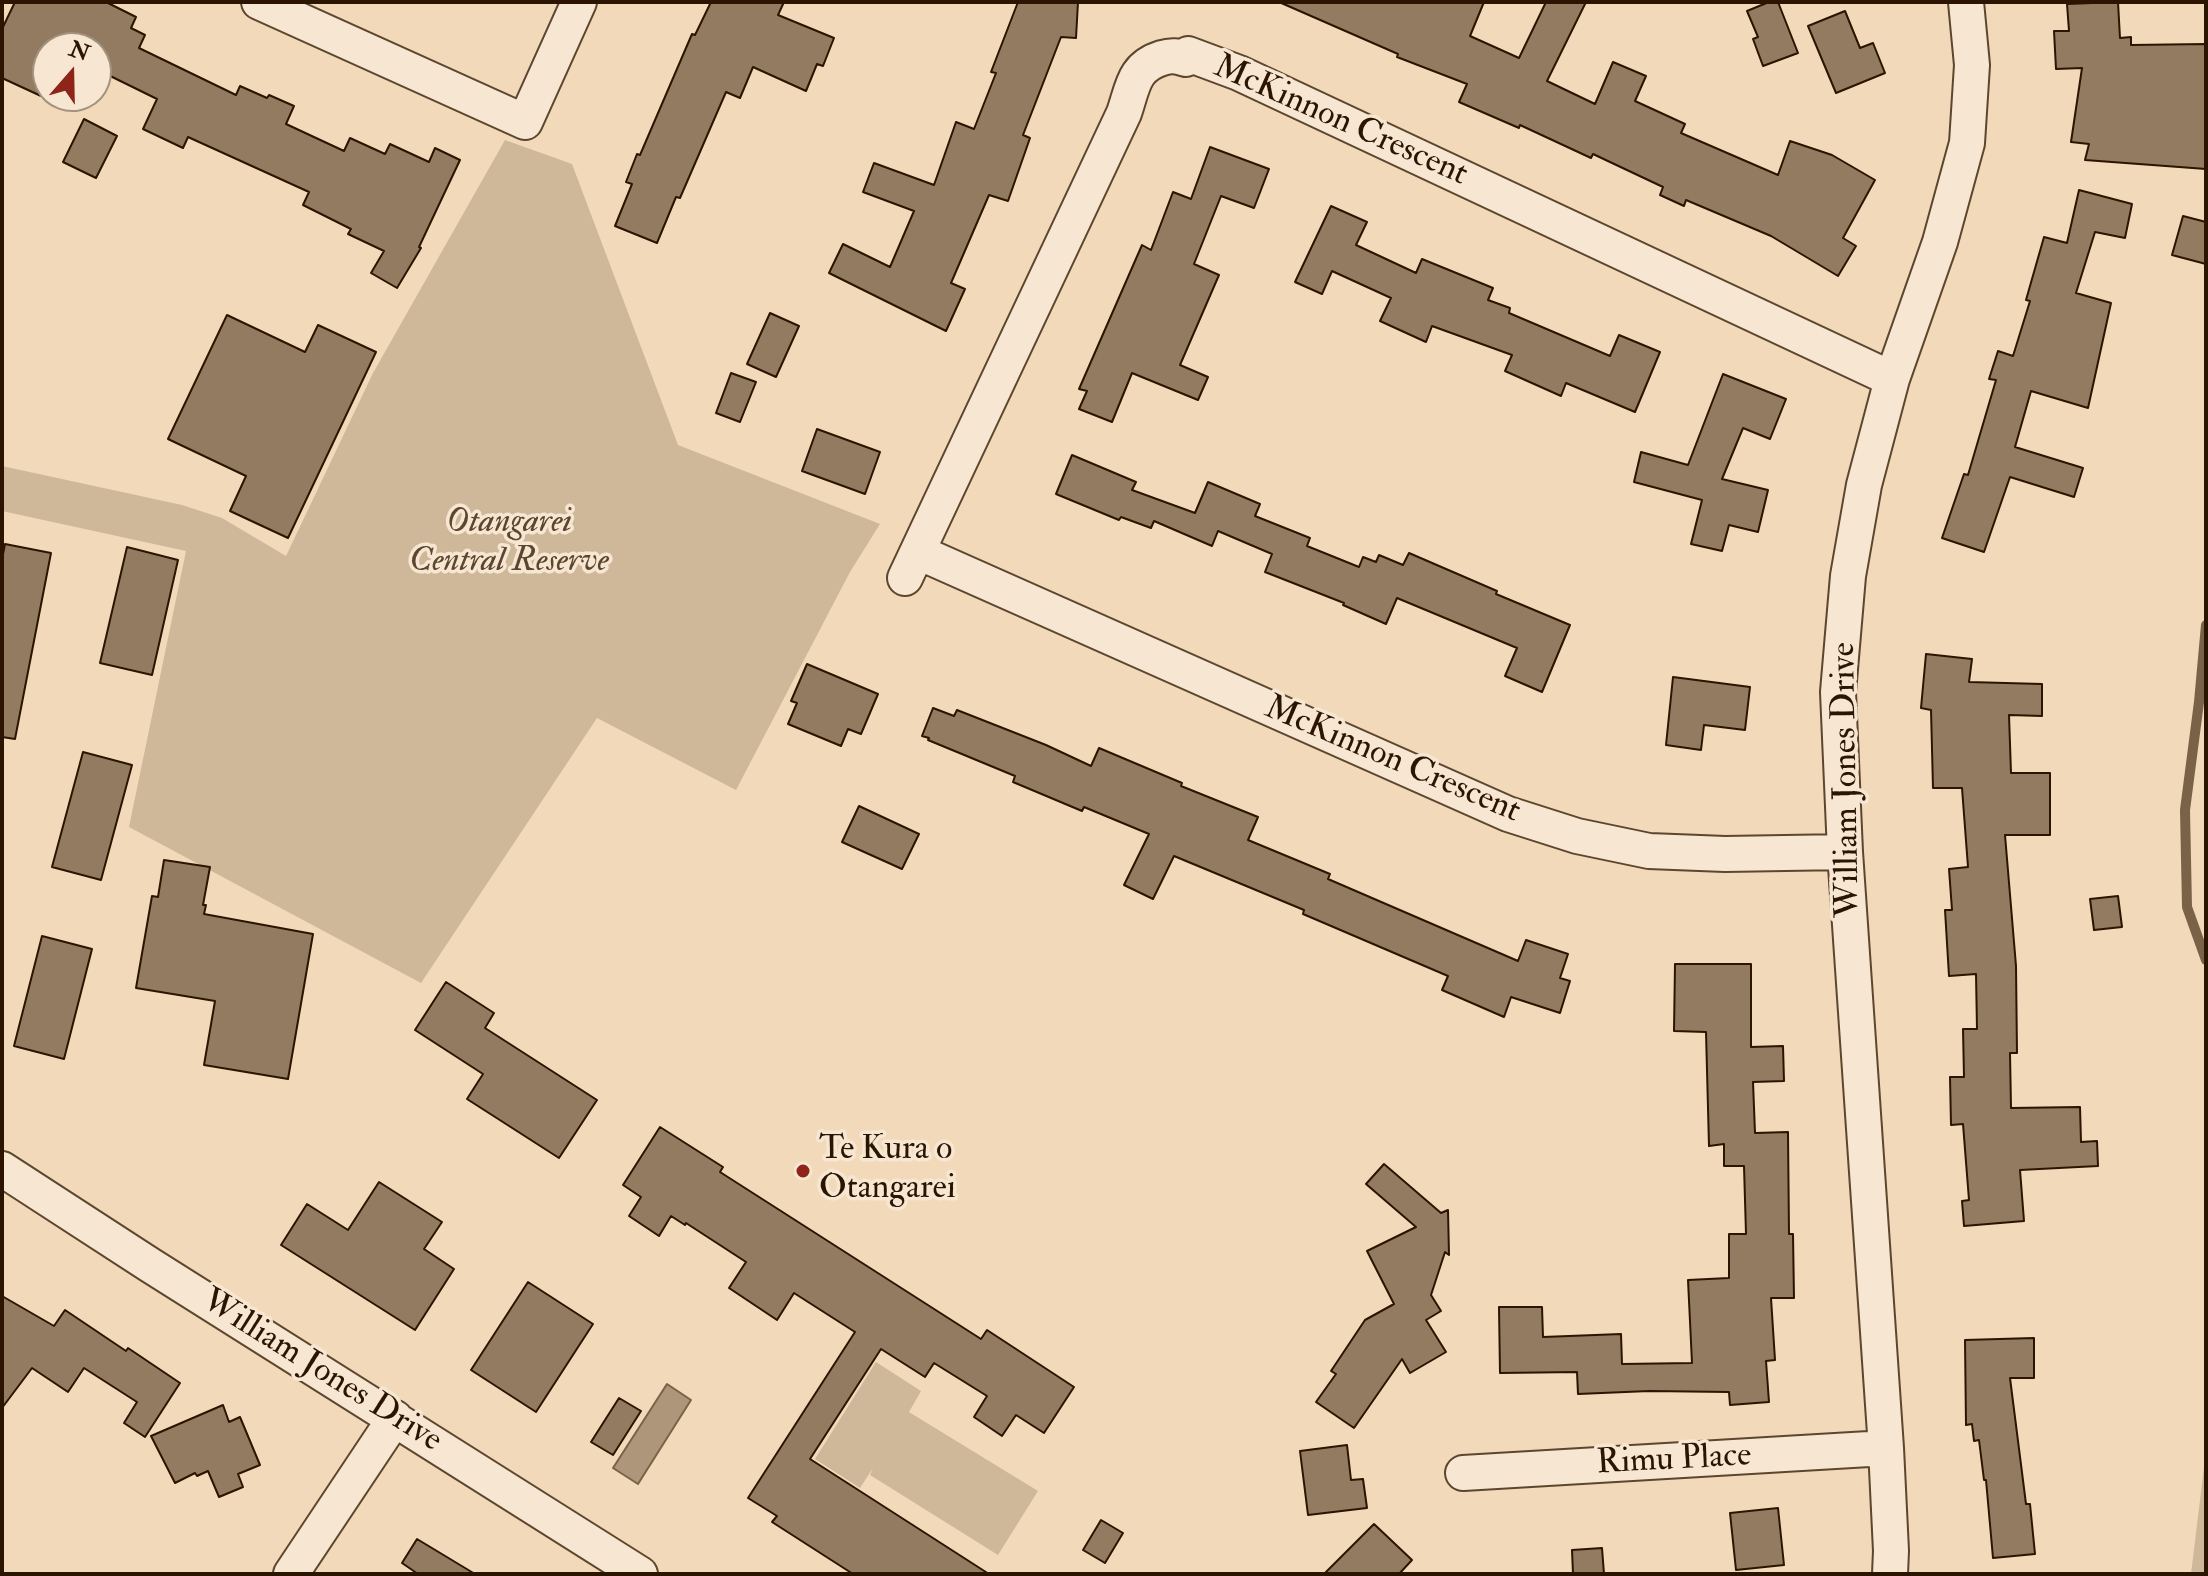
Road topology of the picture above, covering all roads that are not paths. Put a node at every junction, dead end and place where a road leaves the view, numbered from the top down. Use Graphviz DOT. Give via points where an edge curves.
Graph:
graph roads {
  1 [pos="259,2"];
  2 [pos="579,2"];
  3 [pos="1966,2"];
  4 [pos="1892,379"];
  5 [pos="1845,852"];
  6 [pos="2,1169"];
  7 [pos="395,1418"];
  8 [pos="1886,1448"];
  9 [pos="1463,1473"];
  10 [pos="291,1574"];
  11 [pos="640,1574"];
  12 [pos="1890,1574"];
  1 -- 2 [label="street" via="525,122"];
  3 -- 4 [label="street, William Jones Drive" via="1972,65 1967,143 1940,242"];
  4 -- 5 [label="street, William Jones Drive" via="1864,485 1848,576 1838,692"];
  4 -- 5 [label="street, McKinnon Crescent" via="1239,73 1188,54 1186,59 1174,55 1147,63 1139,72 911,565 1508,814 1577,836 1649,851"];
  5 -- 8 [label="street, William Jones Drive"];
  6 -- 7 [label="street, William Jones Drive"];
  7 -- 10 [label="street"];
  7 -- 11 [label="street, William Jones Drive"];
  8 -- 9 [label="street, Rimu Place"];
  8 -- 12 [label="street, William Jones Drive"];
}
